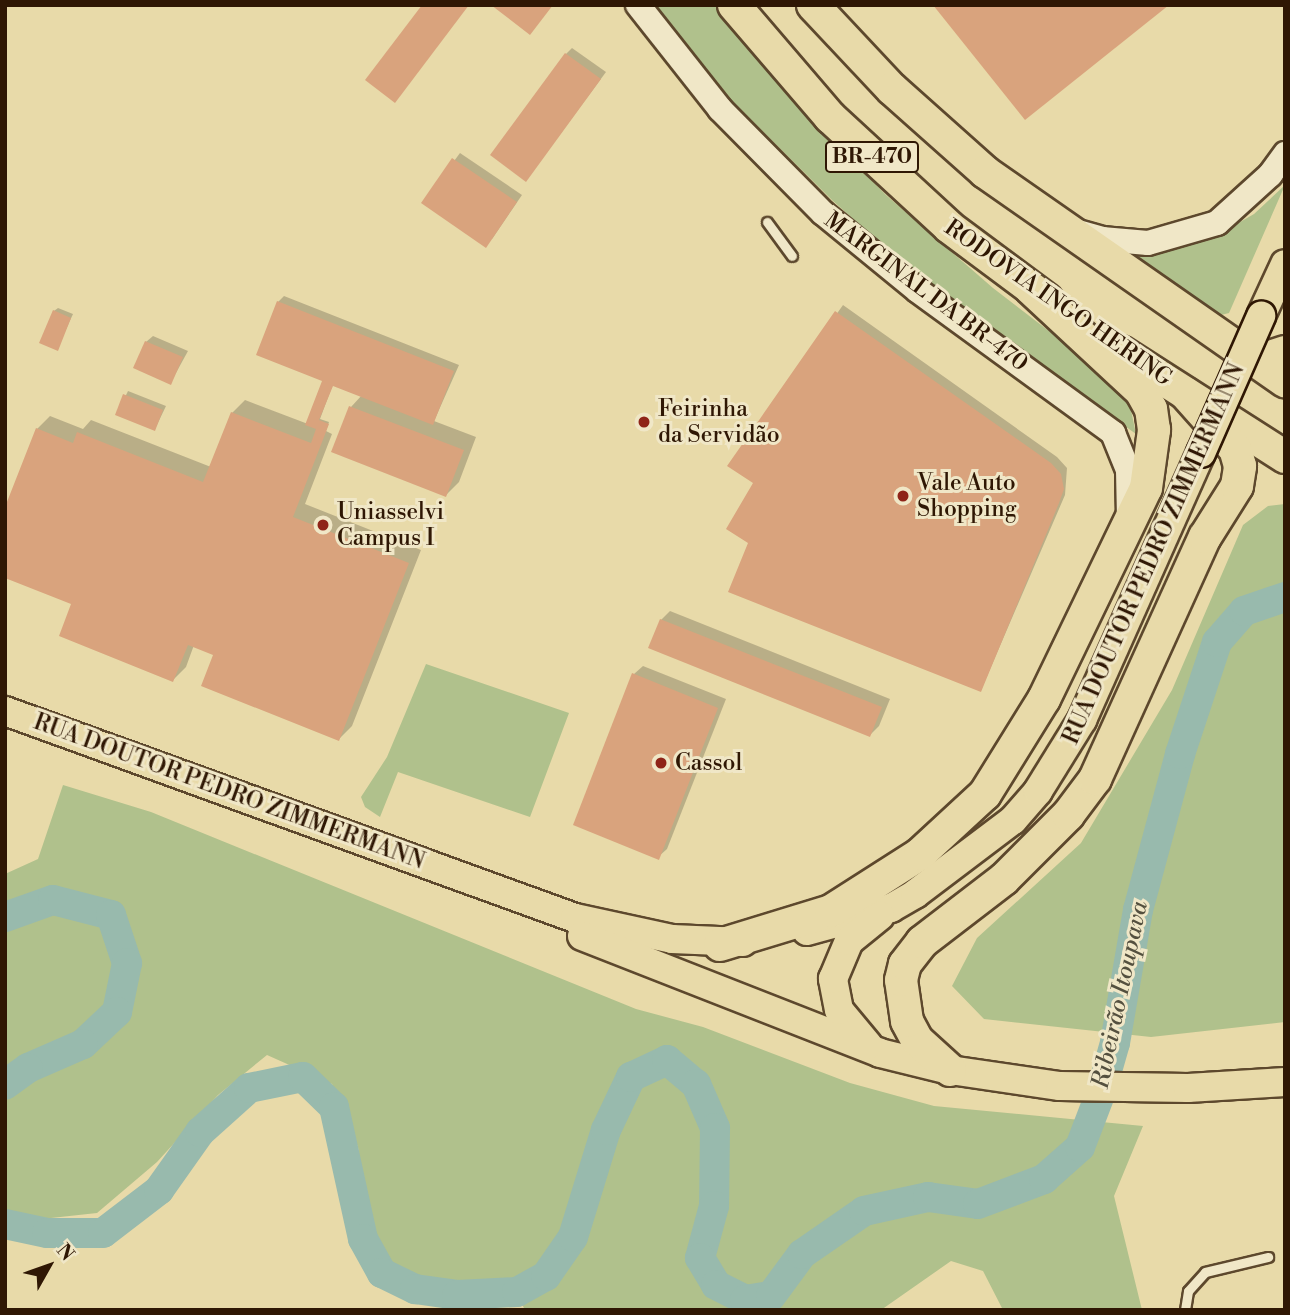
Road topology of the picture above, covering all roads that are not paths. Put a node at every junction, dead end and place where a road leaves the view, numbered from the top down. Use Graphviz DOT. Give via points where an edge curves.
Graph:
graph roads {
  1 [pos="638,5"];
  2 [pos="734,5"];
  3 [pos="813,5"];
  4 [pos="1285,154"];
  5 [pos="767,222"];
  6 [pos="1061,228"];
  7 [pos="792,256"];
  8 [pos="1285,264"];
  9 [pos="1030,288"];
  10 [pos="1271,355"];
  11 [pos="1285,381"];
  12 [pos="1186,394"];
  13 [pos="1285,457"];
  14 [pos="1129,519"];
  15 [pos="5,712"];
  16 [pos="453,873"];
  17 [pos="891,908"];
  18 [pos="720,944"];
  19 [pos="880,1053"];
  20 [pos="950,1070"];
  21 [pos="1285,1082"];
  22 [pos="1268,1257"];
  23 [pos="1185,1310"];
  1 -- 14 [label="street, MARGINAL DA BR-470" via="720,109 823,213 917,290 1105,426 1122,448 1128,470"];
  2 -- 9 [label="highway, RODOVIA INGO HERING / BR-470" via="830,117 949,227"];
  3 -- 6 [label="highway" via="937,132"];
  4 -- 6 [label="street" via="1241,205 1217,223 1189,233 1147,243 1102,239"];
  5 -- 7 [label="lane"];
  6 -- 10 [label="highway"];
  8 -- 17 [label="main road, RUA DOUTOR PEDRO ZIMMERMANN, bridge" via="1082,720 1038,791 1013,820 954,869"];
  9 -- 12 [label="highway, RODOVIA INGO HERING / BR-470"];
  9 -- 14 [label="highway" via="1141,391 1151,409 1152,471"];
  10 -- 11 [label="highway"];
  12 -- 13 [label="highway, RODOVIA INGO HERING / BR-470"];
  12 -- 20 [label="highway" via="1235,449 1240,466 1237,486 1205,537 1095,779 1068,815 1004,879 922,942 905,964 901,980 907,1021 924,1048"];
  14 -- 18 [label="highway" via="1024,735 985,794 888,877 831,911"];
  15 -- 16 [label="main road, RUA DOUTOR PEDRO ZIMMERMANN"];
  16 -- 18 [label="main road, RUA DOUTOR PEDRO ZIMMERMANN" via="627,932"];
  16 -- 19 [label="main road, RUA DOUTOR PEDRO ZIMMERMANN" via="572,932"];
  17 -- 18 [label="main road, RUA DOUTOR PEDRO ZIMMERMANN" via="797,934"];
  17 -- 19 [label="main road" via="849,942 833,979 839,1010 849,1026"];
  19 -- 20 [label="main road, RUA DOUTOR PEDRO ZIMMERMANN"];
  20 -- 21 [label="main road, RUA DOUTOR PEDRO ZIMMERMANN" via="1060,1086 1188,1088"];
  22 -- 23 [label="lane" via="1205,1272 1188,1290"];
}
